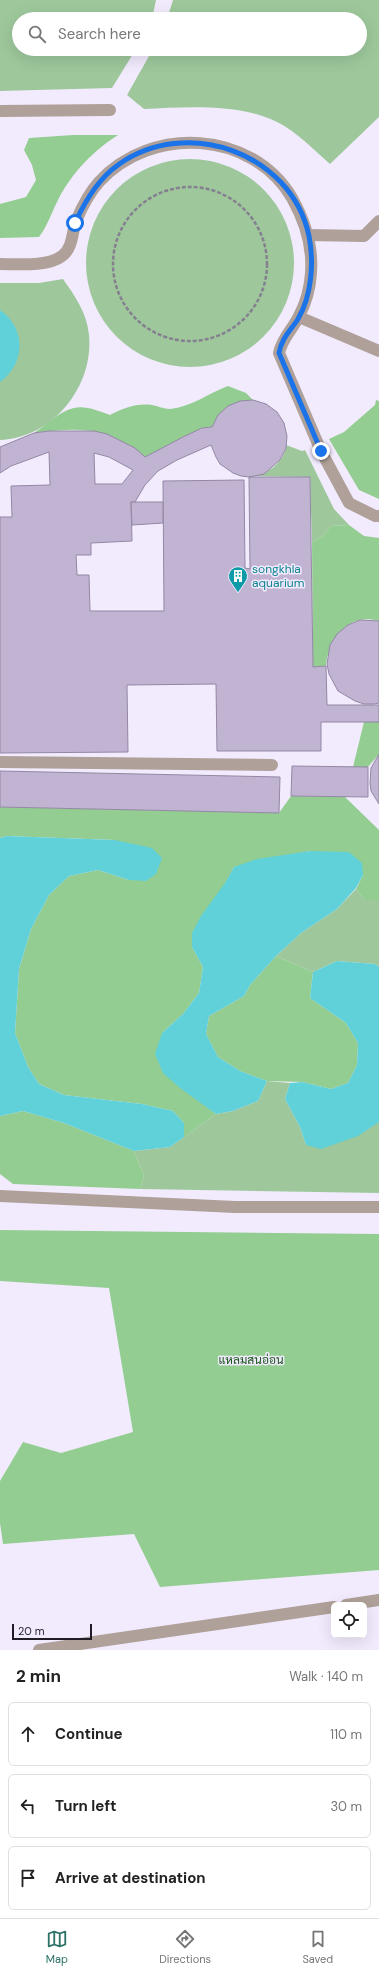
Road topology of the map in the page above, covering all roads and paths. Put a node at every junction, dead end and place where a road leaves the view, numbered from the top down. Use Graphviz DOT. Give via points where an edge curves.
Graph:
graph roads {
  1 [pos="110,110"];
  2 [pos="0,111"];
  3 [pos="379,221"];
  4 [pos="308,235"];
  5 [pos="0,264"];
  6 [pos="267,275"];
  7 [pos="299,317"];
  8 [pos="379,351"];
  9 [pos="379,516"];
  10 [pos="0,762"];
  11 [pos="272,766"];
  12 [pos="0,1196"];
  13 [pos="379,1207"];
  14 [pos="379,1600"];
  15 [pos="366,1602"];
  16 [pos="331,1607"];
  17 [pos="39,1650"];
  1 -- 2 [label="lane"];
  3 -- 4 [label="lane" via="364,236"];
  4 -- 5 [label="lane" via="297,206 287,190 266,168 218,145 191,142 154,147 117,165 99,182 82,206 72,239 62,257 37,264"];
  4 -- 7 [label="lane" via="311,272 308,295"];
  6 -- 6 [label="path" via="267,251 259,228 245,209 224,194 200,187 175,188 152,196 136,208 124,223 116,241 112,260 114,280 122,302 132,316 148,329 167,338 187,342 208,339 227,332 246,318 260,298"];
  7 -- 8 [label="lane"];
  7 -- 9 [label="lane" via="281,343 279,353 321,451 350,503"];
  10 -- 11 [label="lane"];
  12 -- 13 [label="lane" via="235,1207"];
  14 -- 15 [label="lane"];
  16 -- 17 [label="lane"];
}
